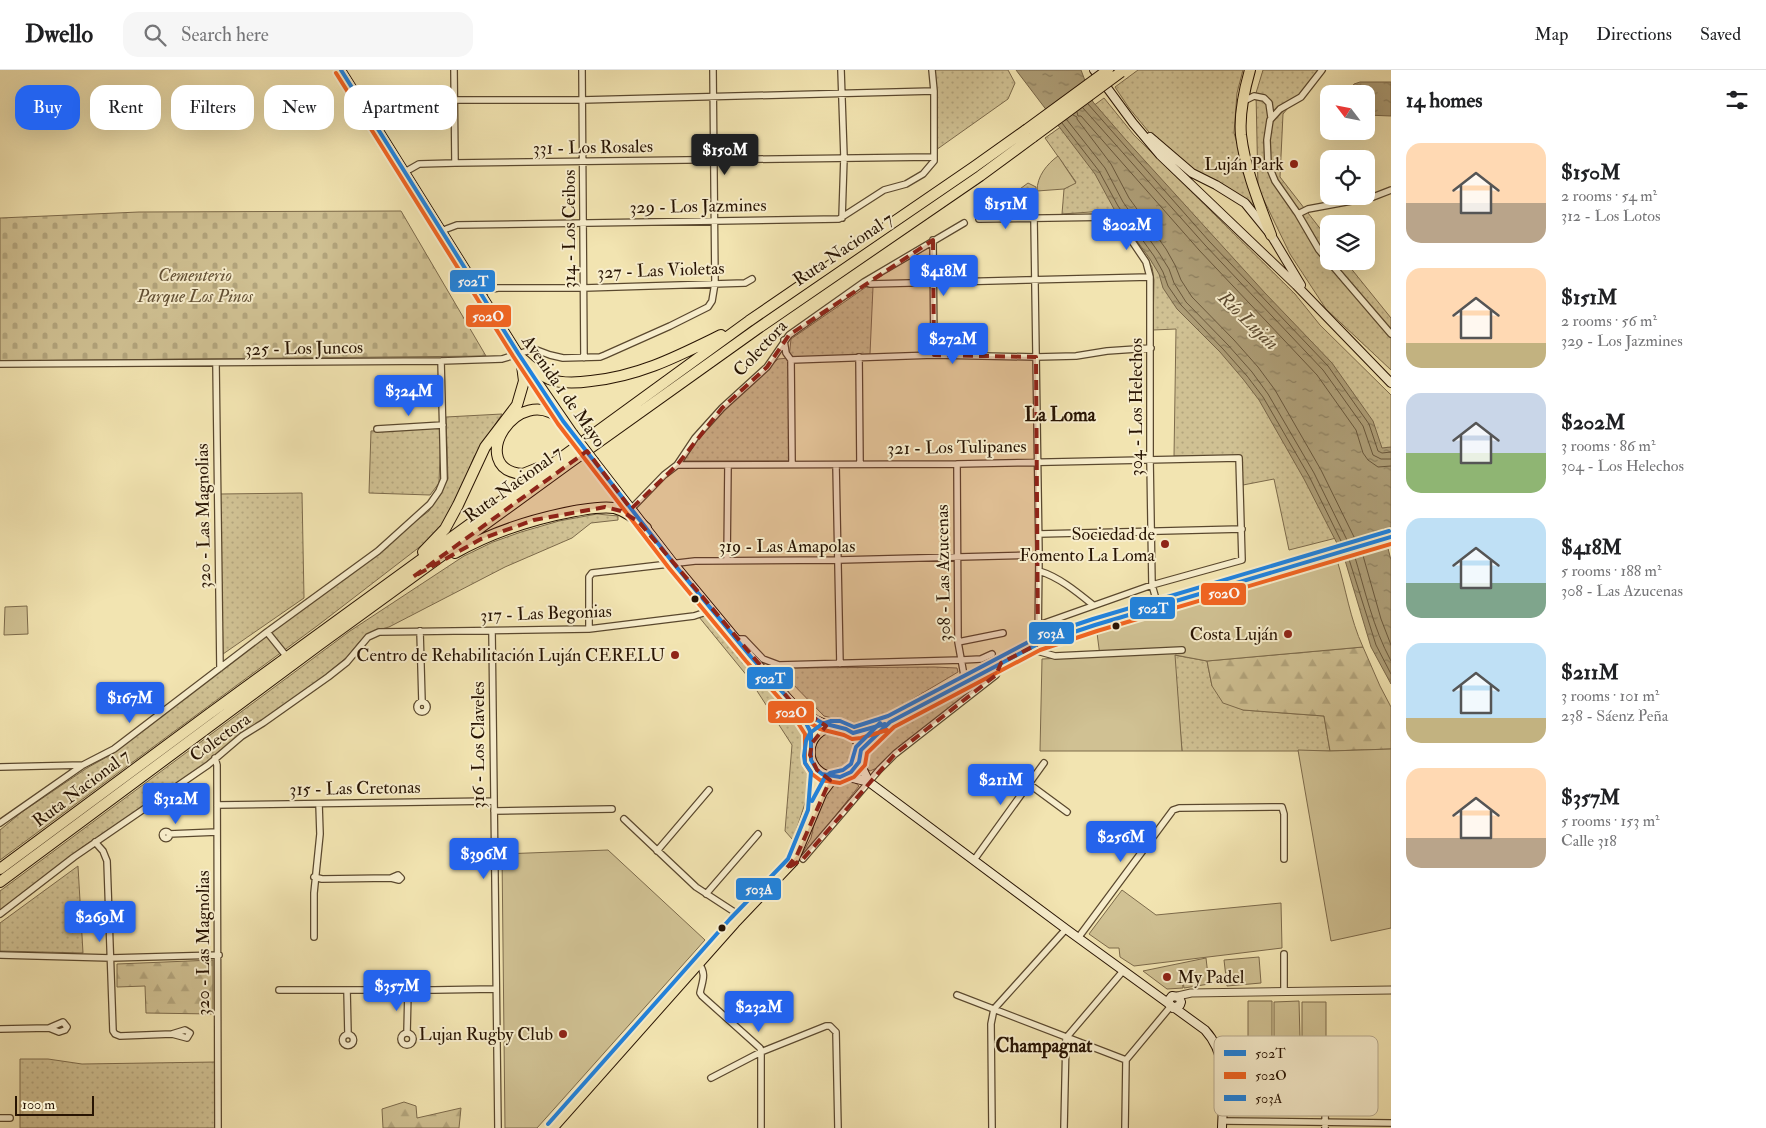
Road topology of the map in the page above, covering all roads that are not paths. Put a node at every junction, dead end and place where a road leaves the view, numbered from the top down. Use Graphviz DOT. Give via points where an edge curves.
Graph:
graph roads {
  1 [pos="341,70"];
  2 [pos="454,70"];
  3 [pos="582,70"];
  4 [pos="713,70"];
  5 [pos="841,70"];
  6 [pos="932,70"];
  7 [pos="1094,70"];
  8 [pos="1108,70"];
  9 [pos="1250,70"];
  10 [pos="1322,70"];
  11 [pos="1123,71"];
  12 [pos="350,85"];
  13 [pos="454,85"];
  14 [pos="934,91"];
  15 [pos="842,94"];
  16 [pos="714,97"];
  17 [pos="582,100"];
  18 [pos="457,101"];
  19 [pos="1243,102"];
  20 [pos="1271,119"];
  21 [pos="1133,123"];
  22 [pos="378,130"];
  23 [pos="455,130"];
  24 [pos="1029,133"];
  25 [pos="844,157"];
  26 [pos="933,157"];
  27 [pos="714,159"];
  28 [pos="584,162"];
  29 [pos="455,163"];
  30 [pos="405,172"];
  31 [pos="1391,190"];
  32 [pos="1298,214"];
  33 [pos="842,218"];
  34 [pos="978,219"];
  35 [pos="1034,219"];
  36 [pos="715,221"];
  37 [pos="584,222"];
  38 [pos="964,223"];
  39 [pos="441,231"];
  40 [pos="1271,235"];
  41 [pos="933,240"];
  42 [pos="1150,277"];
  43 [pos="752,279"];
  44 [pos="1035,280"];
  45 [pos="864,282"];
  46 [pos="933,282"];
  47 [pos="715,283"];
  48 [pos="584,288"];
  49 [pos="481,295"];
  50 [pos="1317,307"];
  51 [pos="749,321"];
  52 [pos="1391,334"];
  53 [pos="784,340"];
  54 [pos="1151,348"];
  55 [pos="934,355"];
  56 [pos="520,356"];
  57 [pos="1036,357"];
  58 [pos="584,358"];
  59 [pos="859,358"];
  60 [pos="791,360"];
  61 [pos="441,361"];
  62 [pos="0,364"];
  63 [pos="216,364"];
  64 [pos="1391,384"];
  65 [pos="563,421"];
  66 [pos="443,425"];
  67 [pos="378,429"];
  68 [pos="1150,459"];
  69 [pos="557,460"];
  70 [pos="1037,461"];
  71 [pos="792,464"];
  72 [pos="860,464"];
  73 [pos="957,464"];
  74 [pos="677,465"];
  75 [pos="728,465"];
  76 [pos="836,465"];
  77 [pos="631,509"];
  78 [pos="646,528"];
  79 [pos="1242,529"];
  80 [pos="1152,531"];
  81 [pos="1039,534"];
  82 [pos="1391,537"];
  83 [pos="1039,554"];
  84 [pos="956,558"];
  85 [pos="838,560"];
  86 [pos="727,561"];
  87 [pos="674,564"];
  88 [pos="1039,571"];
  89 [pos="413,577"];
  90 [pos="393,580"];
  91 [pos="1152,585"];
  92 [pos="1093,605"];
  93 [pos="1158,606"];
  94 [pos="712,610"];
  95 [pos="1039,625"];
  96 [pos="590,629"];
  97 [pos="420,631"];
  98 [pos="492,631"];
  99 [pos="267,632"];
  100 [pos="379,632"];
  101 [pos="1003,633"];
  102 [pos="736,639"];
  103 [pos="958,642"];
  104 [pos="1038,644"];
  105 [pos="1030,649"];
  106 [pos="1182,650"];
  107 [pos="992,654"];
  108 [pos="288,657"];
  109 [pos="962,660"];
  110 [pos="1001,663"];
  111 [pos="840,664"];
  112 [pos="220,668"];
  113 [pos="965,681"];
  114 [pos="422,702"];
  115 [pos="794,706"];
  116 [pos="890,722"];
  117 [pos="832,727"];
  118 [pos="852,733"];
  119 [pos="812,743"];
  120 [pos="861,750"];
  121 [pos="216,758"];
  122 [pos="859,762"];
  123 [pos="1044,763"];
  124 [pos="83,765"];
  125 [pos="0,767"];
  126 [pos="817,770"];
  127 [pos="845,776"];
  128 [pos="834,778"];
  129 [pos="869,782"];
  130 [pos="1030,784"];
  131 [pos="709,790"];
  132 [pos="494,801"];
  133 [pos="319,804"];
  134 [pos="217,805"];
  135 [pos="612,809"];
  136 [pos="814,810"];
  137 [pos="494,811"];
  138 [pos="1067,812"];
  139 [pos="624,819"];
  140 [pos="0,824"];
  141 [pos="217,832"];
  142 [pos="169,834"];
  143 [pos="758,834"];
  144 [pos="96,842"];
  145 [pos="657,851"];
  146 [pos="803,859"];
  147 [pos="1284,859"];
  148 [pos="974,860"];
  149 [pos="0,869"];
  150 [pos="786,869"];
  151 [pos="314,877"];
  152 [pos="391,878"];
  153 [pos="0,882"];
  154 [pos="706,894"];
  155 [pos="0,914"];
  156 [pos="742,917"];
  157 [pos="1066,929"];
  158 [pos="314,937"];
  159 [pos="1078,938"];
  160 [pos="1284,954"];
  161 [pos="0,955"];
  162 [pos="219,955"];
  163 [pos="111,958"];
  164 [pos="699,964"];
  165 [pos="1123,971"];
  166 [pos="496,989"];
  167 [pos="279,990"];
  168 [pos="347,990"];
  169 [pos="1391,990"];
  170 [pos="408,991"];
  171 [pos="1284,992"];
  172 [pos="958,996"];
  173 [pos="1175,1002"];
  174 [pos="994,1009"];
  175 [pos="49,1028"];
  176 [pos="0,1029"];
  177 [pos="407,1033"];
  178 [pos="172,1034"];
  179 [pos="348,1034"];
  180 [pos="1066,1038"];
  181 [pos="1214,1042"];
  182 [pos="761,1052"];
  183 [pos="1126,1060"];
  184 [pos="711,1078"];
  185 [pos="0,1118"];
  186 [pos="10,1118"];
  187 [pos="1391,1123"];
  188 [pos="1222,1125"];
  189 [pos="1325,1126"];
  190 [pos="218,1128"];
  191 [pos="498,1128"];
  192 [pos="553,1128"];
  193 [pos="761,1128"];
  194 [pos="838,1128"];
  195 [pos="992,1128"];
  196 [pos="1064,1128"];
  197 [pos="1125,1128"];
  1 -- 12 [label="main road, Avenida 1 de Mayo"];
  2 -- 13 [label="street"];
  3 -- 17 [label="street, 314 - Los Ceibos"];
  4 -- 16 [label="street"];
  5 -- 15 [label="street"];
  6 -- 14 [label="street"];
  7 -- 21 [label="main road"];
  8 -- 24 [label="highway, Ruta Nacional 7, bridge"];
  9 -- 19 [label="highway"];
  10 -- 20 [label="street" via="1300,98 1280,109"];
  11 -- 24 [label="highway, Ruta Nacional 7, bridge"];
  14 -- 15 [label="street"];
  14 -- 26 [label="street"];
  15 -- 16 [label="street"];
  15 -- 25 [label="street"];
  16 -- 17 [label="street"];
  16 -- 27 [label="street"];
  17 -- 18 [label="street"];
  17 -- 28 [label="street, 314 - Los Ceibos"];
  19 -- 20 [label="street" via="1254,96 1264,98 1269,103"];
  19 -- 40 [label="highway" via="1244,149"];
  20 -- 32 [label="street" via="1268,164 1275,181"];
  21 -- 40 [label="main road" via="1192,173 1240,199"];
  21 -- 50 [label="main road" via="1160,155"];
  22 -- 30 [label="main road, Avenida 1 de Mayo"];
  23 -- 29 [label="street"];
  24 -- 51 [label="highway, Ruta Nacional 7"];
  24 -- 89 [label="highway, Ruta Nacional 7" via="980,176 757,329"];
  25 -- 26 [label="street, 331 - Los Rosales"];
  25 -- 27 [label="street, 331 - Los Rosales"];
  25 -- 33 [label="street"];
  26 -- 33 [label="street" via="931,166 923,174 906,184 884,190"];
  27 -- 28 [label="street, 331 - Los Rosales"];
  27 -- 36 [label="street"];
  28 -- 29 [label="street, 331 - Los Rosales"];
  28 -- 37 [label="street, 314 - Los Ceibos"];
  29 -- 30 [label="street, 331 - Los Rosales" via="419,164"];
  30 -- 39 [label="main road, Avenida 1 de Mayo"];
  31 -- 32 [label="street"];
  32 -- 52 [label="street" via="1319,250"];
  33 -- 36 [label="street, 329 - Los Jazmines"];
  34 -- 35 [label="street"];
  35 -- 42 [label="street, 304 - Los Helechos" via="1114,217 1146,262"];
  35 -- 44 [label="street"];
  36 -- 37 [label="street, 329 - Los Jazmines"];
  36 -- 47 [label="street"];
  37 -- 39 [label="street, 329 - Los Jazmines" via="457,225"];
  37 -- 48 [label="street, 314 - Los Ceibos"];
  38 -- 41 [label="street, Colectora"];
  39 -- 49 [label="main road, Avenida 1 de Mayo"];
  40 -- 50 [label="main road"];
  41 -- 45 [label="street, Colectora"];
  41 -- 46 [label="street"];
  42 -- 44 [label="street"];
  42 -- 54 [label="street, 304 - Los Helechos"];
  43 -- 47 [label="street, 327 - Las Violetas" via="746,283"];
  44 -- 46 [label="street"];
  44 -- 57 [label="street"];
  45 -- 46 [label="street"];
  45 -- 53 [label="street, Colectora"];
  46 -- 55 [label="street"];
  47 -- 48 [label="street, 327 - Las Violetas"];
  47 -- 58 [label="street, 325 - Los Juncos" via="708,307 605,355"];
  48 -- 49 [label="street, 327 - Las Violetas" via="498,288"];
  48 -- 58 [label="street, 314 - Los Ceibos"];
  49 -- 56 [label="main road, Avenida 1 de Mayo"];
  50 -- 64 [label="main road"];
  51 -- 56 [label="highway" via="675,358 614,378 574,383 555,381 541,375"];
  51 -- 69 [label="highway, Ruta Nacional 7"];
  53 -- 60 [label="street"];
  53 -- 74 [label="street, Colectora" via="766,367 704,428"];
  54 -- 57 [label="street"];
  54 -- 68 [label="street, 304 - Los Helechos"];
  55 -- 57 [label="street"];
  55 -- 59 [label="street"];
  56 -- 58 [label="street, 325 - Los Juncos" via="534,349 563,358"];
  56 -- 61 [label="street, 325 - Los Juncos"];
  56 -- 65 [label="main road, Avenida 1 de Mayo"];
  56 -- 90 [label="highway" via="524,381 517,405 485,447 445,529"];
  57 -- 70 [label="street"];
  59 -- 60 [label="street"];
  59 -- 72 [label="street"];
  60 -- 71 [label="street"];
  61 -- 63 [label="street, 325 - Los Juncos"];
  61 -- 66 [label="street"];
  62 -- 63 [label="street, 325 - Los Juncos"];
  63 -- 112 [label="street, 320 - Las Magnolias"];
  65 -- 69 [label="highway" via="548,411 529,410 516,417 502,432 496,449 496,456 502,464 518,474"];
  65 -- 77 [label="main road, Avenida 1 de Mayo, bridge"];
  66 -- 67 [label="street"];
  66 -- 99 [label="street" via="444,479 430,504 387,544"];
  68 -- 70 [label="street, 321 - Los Tulipanes"];
  68 -- 79 [label="street, 321 - Los Tulipanes" via="1239,458"];
  68 -- 80 [label="street, 304 - Los Helechos"];
  69 -- 90 [label="highway, Ruta Nacional 7"];
  70 -- 73 [label="street, 321 - Los Tulipanes"];
  70 -- 81 [label="street"];
  71 -- 75 [label="street, 321 - Los Tulipanes"];
  71 -- 76 [label="street, 321 - Los Tulipanes"];
  72 -- 73 [label="street, 321 - Los Tulipanes"];
  72 -- 76 [label="street, 321 - Los Tulipanes"];
  73 -- 84 [label="street, 308 - Las Azucenas"];
  74 -- 75 [label="street, 321 - Los Tulipanes"];
  74 -- 77 [label="street, Colectora"];
  75 -- 86 [label="street"];
  76 -- 85 [label="street"];
  77 -- 78 [label="main road, Avenida 1 de Mayo"];
  78 -- 87 [label="main road, Avenida 1 de Mayo"];
  78 -- 89 [label="highway" via="613,508 553,515 498,532"];
  79 -- 80 [label="street"];
  79 -- 91 [label="street" via="1242,560"];
  80 -- 81 [label="street"];
  80 -- 91 [label="street, 304 - Los Helechos"];
  81 -- 83 [label="street"];
  82 -- 93 [label="main road"];
  83 -- 84 [label="street, 319 - Las Amapolas"];
  83 -- 88 [label="street"];
  84 -- 85 [label="street, 319 - Las Amapolas"];
  84 -- 103 [label="street, 308 - Las Azucenas"];
  85 -- 86 [label="street, 319 - Las Amapolas"];
  85 -- 111 [label="street"];
  86 -- 87 [label="street, 319 - Las Amapolas"];
  87 -- 94 [label="main road, Avenida 1 de Mayo"];
  87 -- 96 [label="street, 319 - Las Amapolas" via="592,573 589,577"];
  88 -- 92 [label="street"];
  88 -- 95 [label="street"];
  89 -- 153 [label="highway, Ruta Nacional 7"];
  90 -- 108 [label="highway, Ruta Nacional 7"];
  91 -- 92 [label="street"];
  91 -- 93 [label="street, 304 - Los Helechos"];
  92 -- 95 [label="street"];
  93 -- 104 [label="main road"];
  94 -- 96 [label="street, 317 - Las Begonias" via="694,616"];
  94 -- 102 [label="main road, Avenida 1 de Mayo"];
  95 -- 104 [label="street"];
  96 -- 98 [label="street, 317 - Las Begonias"];
  97 -- 98 [label="street, 317 - Las Begonias"];
  97 -- 100 [label="street, 317 - Las Begonias"];
  97 -- 114 [label="street"];
  98 -- 132 [label="street, 316 - Los Claveles"];
  99 -- 108 [label="street"];
  99 -- 112 [label="street"];
  100 -- 121 [label="street, Colectora" via="368,637 347,662 328,677 242,736"];
  101 -- 103 [label="street"];
  102 -- 111 [label="street" via="744,639 763,659 773,664"];
  102 -- 115 [label="main road, Avenida 1 de Mayo"];
  103 -- 109 [label="street, 308 - Las Azucenas"];
  104 -- 105 [label="main road"];
  105 -- 106 [label="street" via="1055,656"];
  105 -- 110 [label="main road"];
  107 -- 109 [label="street" via="981,659"];
  108 -- 149 [label="highway, Ruta Nacional 7"];
  109 -- 111 [label="street"];
  109 -- 113 [label="street, 308 - Las Azucenas"];
  110 -- 113 [label="main road"];
  110 -- 129 [label="street" via="996,675 895,754"];
  112 -- 124 [label="street" via="107,754"];
  113 -- 116 [label="main road"];
  115 -- 117 [label="main road, Avenida 1 de Mayo"];
  115 -- 119 [label="main road, Avenida 1 de Mayo" via="810,728"];
  116 -- 118 [label="main road"];
  116 -- 120 [label="main road"];
  117 -- 118 [label="main road"];
  117 -- 119 [label="main road" via="819,732"];
  118 -- 120 [label="main road"];
  119 -- 126 [label="main road" via="810,755"];
  120 -- 122 [label="main road"];
  121 -- 134 [label="street, 320 - Las Magnolias"];
  121 -- 144 [label="street, Colectora"];
  122 -- 127 [label="main road"];
  122 -- 129 [label="main road"];
  123 -- 130 [label="street"];
  124 -- 125 [label="street"];
  124 -- 140 [label="street"];
  126 -- 128 [label="main road"];
  126 -- 136 [label="main road"];
  127 -- 128 [label="main road"];
  127 -- 129 [label="main road"];
  128 -- 136 [label="main road"];
  129 -- 146 [label="street"];
  129 -- 148 [label="main road"];
  130 -- 138 [label="street"];
  130 -- 148 [label="street"];
  131 -- 145 [label="street"];
  132 -- 133 [label="street, 315 - Las Cretonas"];
  132 -- 137 [label="street, 316 - Los Claveles"];
  133 -- 134 [label="street, 315 - Las Cretonas"];
  133 -- 151 [label="street" via="320,834"];
  134 -- 141 [label="street, 320 - Las Magnolias"];
  135 -- 137 [label="street"];
  136 -- 150 [label="main road" via="797,855"];
  137 -- 166 [label="street, 316 - Los Claveles"];
  139 -- 145 [label="street"];
  141 -- 142 [label="street"];
  141 -- 162 [label="street, 320 - Las Magnolias"];
  143 -- 154 [label="street"];
  144 -- 155 [label="street, Colectora"];
  144 -- 163 [label="street" via="107,861"];
  145 -- 154 [label="street"];
  146 -- 150 [label="main road"];
  147 -- 159 [label="street" via="1282,807 1173,810"];
  148 -- 157 [label="main road"];
  150 -- 156 [label="main road"];
  151 -- 152 [label="street"];
  151 -- 158 [label="street"];
  154 -- 156 [label="street"];
  156 -- 164 [label="main road"];
  157 -- 159 [label="main road"];
  157 -- 174 [label="street"];
  159 -- 165 [label="main road"];
  160 -- 171 [label="street"];
  161 -- 163 [label="street"];
  162 -- 163 [label="street"];
  162 -- 190 [label="street, 320 - Las Magnolias"];
  163 -- 178 [label="street" via="115,1034"];
  164 -- 182 [label="street" via="704,975 702,996"];
  164 -- 192 [label="main road"];
  165 -- 173 [label="main road" via="1148,989"];
  165 -- 180 [label="street"];
  166 -- 170 [label="street"];
  166 -- 191 [label="street, 316 - Los Claveles"];
  167 -- 168 [label="street"];
  168 -- 170 [label="street"];
  168 -- 179 [label="street"];
  169 -- 171 [label="street"];
  170 -- 177 [label="street"];
  171 -- 173 [label="street" via="1191,993"];
  172 -- 174 [label="street"];
  173 -- 181 [label="main road"];
  173 -- 183 [label="street"];
  174 -- 180 [label="street"];
  174 -- 195 [label="street" via="991,1024"];
  175 -- 176 [label="street"];
  180 -- 183 [label="street"];
  180 -- 196 [label="street"];
  182 -- 184 [label="street"];
  182 -- 193 [label="street"];
  182 -- 194 [label="street" via="826,1026 834,1029"];
  183 -- 197 [label="street"];
  185 -- 186 [label="street"];
  187 -- 189 [label="street"];
  188 -- 189 [label="street"];
}
